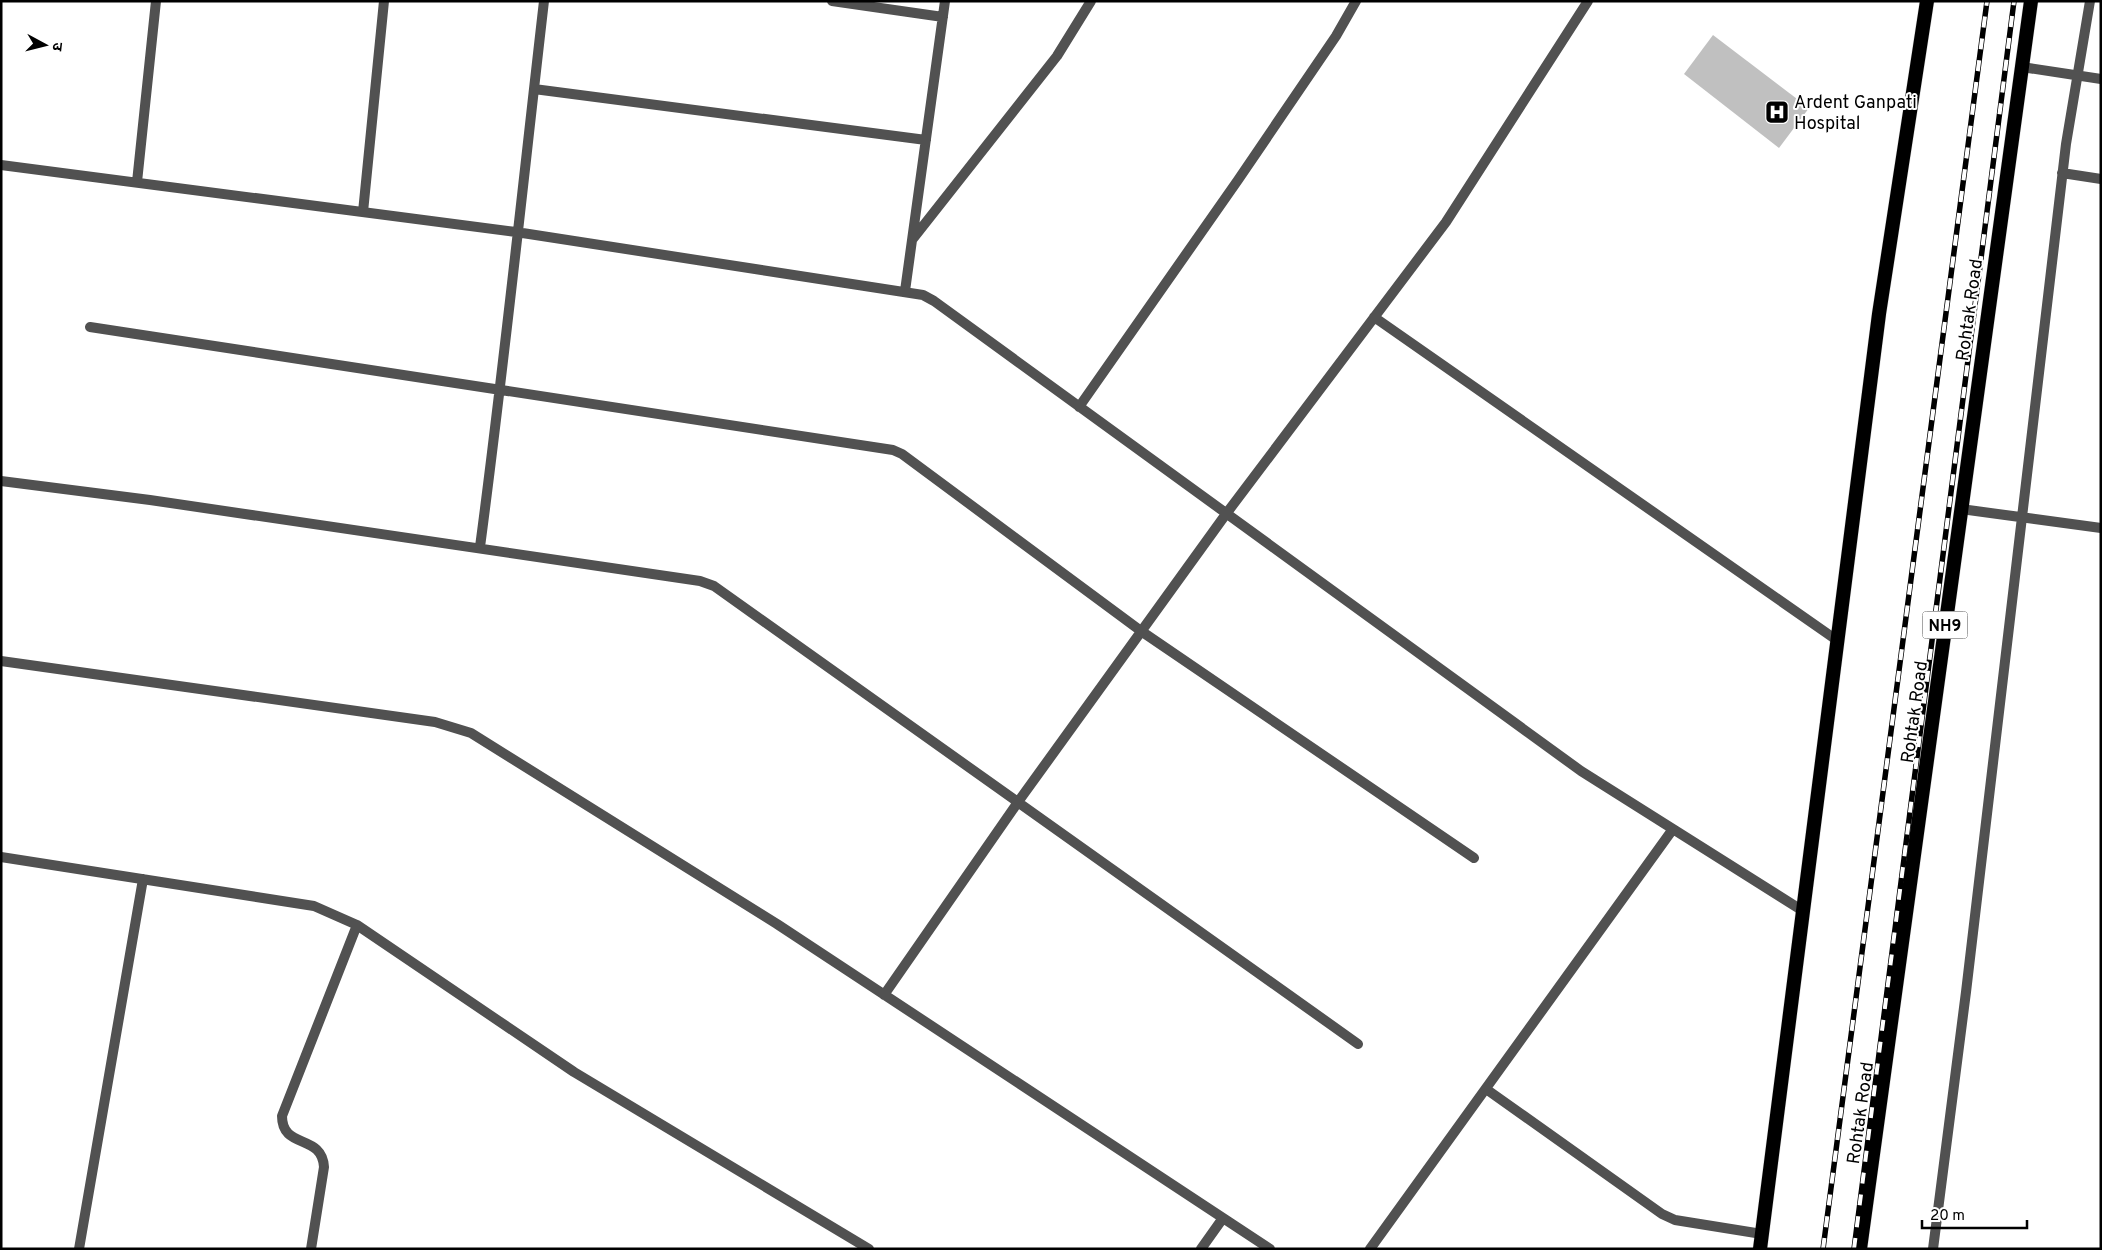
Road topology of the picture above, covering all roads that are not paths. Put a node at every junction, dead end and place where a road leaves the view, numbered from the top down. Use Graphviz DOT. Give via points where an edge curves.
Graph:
graph roads {
  1 [pos="156,1"];
  2 [pos="384,1"];
  3 [pos="544,1"];
  4 [pos="832,1"];
  5 [pos="945,1"];
  6 [pos="1091,1"];
  7 [pos="1356,1"];
  8 [pos="1588,1"];
  9 [pos="1927,1"];
  10 [pos="2031,1"];
  11 [pos="2090,1"];
  12 [pos="943,17"];
  13 [pos="2022,66"];
  14 [pos="2077,75"];
  15 [pos="2101,79"];
  16 [pos="534,89"];
  17 [pos="926,140"];
  18 [pos="1,165"];
  19 [pos="2062,173"];
  20 [pos="2101,179"];
  21 [pos="137,182"];
  22 [pos="363,212"];
  23 [pos="516,232"];
  24 [pos="912,240"];
  25 [pos="905,291"];
  26 [pos="1374,317"];
  27 [pos="90,326"];
  28 [pos="501,390"];
  29 [pos="1079,407"];
  30 [pos="1,481"];
  31 [pos="1961,509"];
  32 [pos="1226,514"];
  33 [pos="2022,518"];
  34 [pos="2101,528"];
  35 [pos="480,547"];
  36 [pos="1141,631"];
  37 [pos="1838,640"];
  38 [pos="1,661"];
  39 [pos="1018,802"];
  40 [pos="1674,829"];
  41 [pos="1,857"];
  42 [pos="1474,858"];
  43 [pos="143,879"];
  44 [pos="1803,911"];
  45 [pos="357,925"];
  46 [pos="884,995"];
  47 [pos="1358,1044"];
  48 [pos="1486,1089"];
  49 [pos="1223,1218"];
  50 [pos="1762,1234"];
  51 [pos="79,1249"];
  52 [pos="311,1249"];
  53 [pos="869,1249"];
  54 [pos="1201,1249"];
  55 [pos="1270,1249"];
  56 [pos="1370,1249"];
  57 [pos="1760,1249"];
  58 [pos="1860,1249"];
  59 [pos="1933,1249"];
  1 -- 21 [label="street"];
  2 -- 22 [label="street"];
  3 -- 16 [label="street"];
  4 -- 12 [label="street"];
  5 -- 12 [label="street"];
  6 -- 24 [label="street" via="1057,56"];
  7 -- 29 [label="street" via="1244,172"];
  8 -- 26 [label="street" via="1446,222"];
  9 -- 37 [label="highway" via="1880,314"];
  10 -- 13 [label="highway, Rohtak Road / NH9"];
  11 -- 14 [label="street"];
  12 -- 17 [label="street"];
  13 -- 14 [label="street"];
  13 -- 31 [label="highway, Rohtak Road / NH9"];
  14 -- 15 [label="street"];
  14 -- 19 [label="street"];
  16 -- 17 [label="street"];
  16 -- 23 [label="street"];
  17 -- 24 [label="street"];
  18 -- 21 [label="street"];
  19 -- 20 [label="street"];
  19 -- 33 [label="street"];
  21 -- 22 [label="street"];
  22 -- 23 [label="street"];
  23 -- 25 [label="street"];
  23 -- 28 [label="street"];
  24 -- 25 [label="street"];
  25 -- 29 [label="street" via="934,301"];
  26 -- 32 [label="street"];
  26 -- 37 [label="street"];
  27 -- 28 [label="street"];
  28 -- 35 [label="street"];
  28 -- 36 [label="street" via="893,450"];
  29 -- 32 [label="street"];
  30 -- 35 [label="street"];
  31 -- 33 [label="street"];
  31 -- 58 [label="highway, Rohtak Road / NH9"];
  32 -- 36 [label="street"];
  32 -- 40 [label="street" via="1581,771"];
  33 -- 34 [label="street"];
  33 -- 59 [label="street"];
  35 -- 39 [label="street" via="700,581 714,586"];
  36 -- 39 [label="street"];
  36 -- 42 [label="street"];
  37 -- 44 [label="highway"];
  38 -- 46 [label="street" via="435,722 471,733 769,919"];
  39 -- 46 [label="street"];
  39 -- 47 [label="street"];
  40 -- 44 [label="street"];
  40 -- 48 [label="street"];
  41 -- 43 [label="street"];
  43 -- 45 [label="street" via="314,906"];
  43 -- 51 [label="street"];
  44 -- 50 [label="highway"];
  45 -- 52 [label="street" via="282,1116 286,1132 319,1150 323,1156"];
  45 -- 53 [label="street" via="574,1072"];
  46 -- 49 [label="street"];
  48 -- 50 [label="street" via="1662,1214 1675,1220"];
  48 -- 56 [label="street"];
  49 -- 54 [label="street"];
  49 -- 55 [label="street"];
  50 -- 57 [label="highway"];
}
